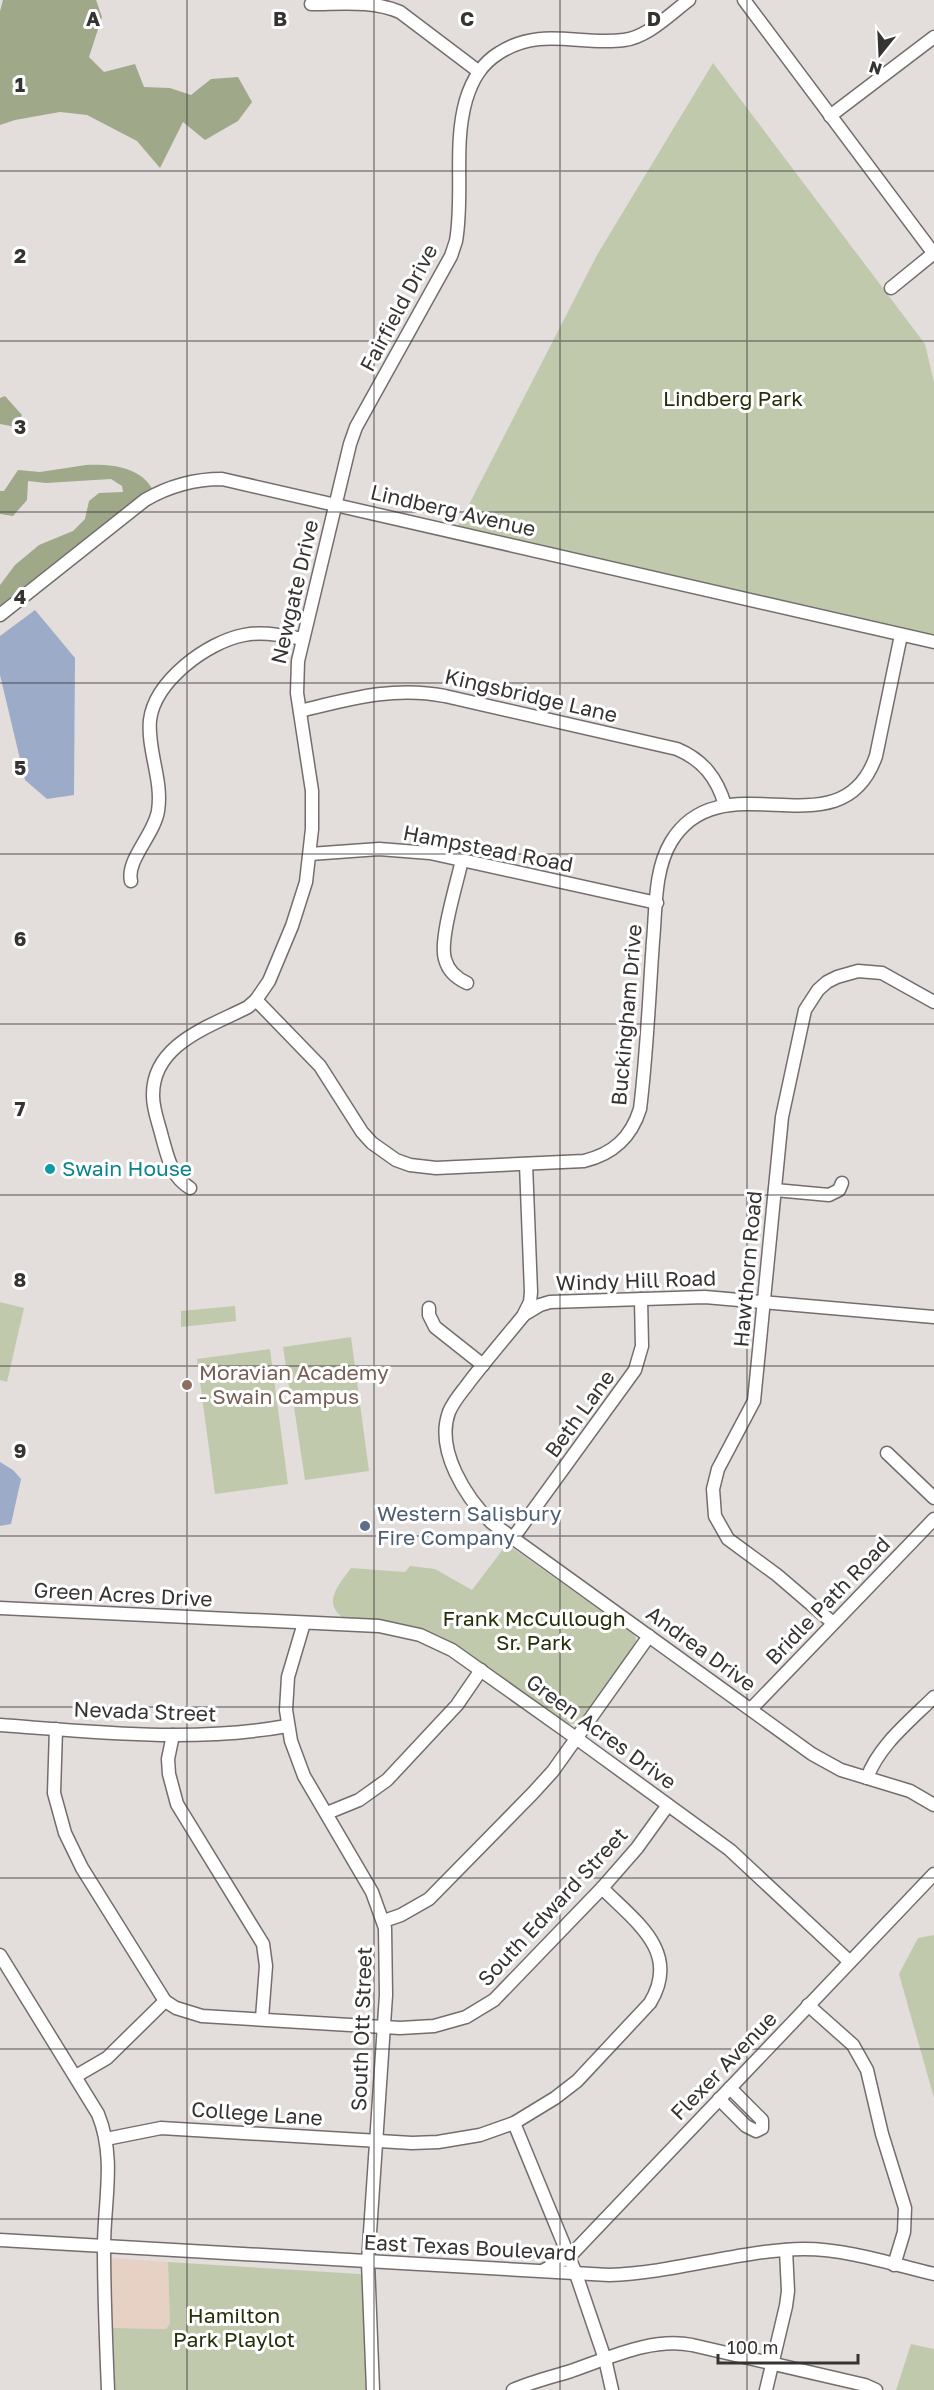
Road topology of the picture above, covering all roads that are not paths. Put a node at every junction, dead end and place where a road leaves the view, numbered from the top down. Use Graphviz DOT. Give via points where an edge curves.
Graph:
graph roads {
  1 [pos="689,0"];
  2 [pos="744,0"];
  3 [pos="311,4"];
  4 [pos="934,37"];
  5 [pos="478,71"];
  6 [pos="830,116"];
  7 [pos="934,254"];
  8 [pos="891,288"];
  9 [pos="335,504"];
  10 [pos="0,615"];
  11 [pos="901,635"];
  12 [pos="303,639"];
  13 [pos="934,642"];
  14 [pos="300,711"];
  15 [pos="725,805"];
  16 [pos="310,854"];
  17 [pos="462,860"];
  18 [pos="131,881"];
  19 [pos="657,903"];
  20 [pos="467,983"];
  21 [pos="256,1000"];
  22 [pos="934,1002"];
  23 [pos="526,1164"];
  24 [pos="842,1183"];
  25 [pos="190,1188"];
  26 [pos="775,1190"];
  27 [pos="641,1299"];
  28 [pos="764,1300"];
  29 [pos="429,1308"];
  30 [pos="523,1316"];
  31 [pos="934,1317"];
  32 [pos="483,1365"];
  33 [pos="887,1452"];
  34 [pos="934,1498"];
  35 [pos="934,1519"];
  36 [pos="513,1538"];
  37 [pos="0,1608"];
  38 [pos="304,1623"];
  39 [pos="833,1623"];
  40 [pos="649,1635"];
  41 [pos="481,1671"];
  42 [pos="934,1697"];
  43 [pos="751,1709"];
  44 [pos="0,1725"];
  45 [pos="288,1726"];
  46 [pos="56,1729"];
  47 [pos="173,1735"];
  48 [pos="576,1738"];
  49 [pos="867,1778"];
  50 [pos="668,1805"];
  51 [pos="934,1805"];
  52 [pos="327,1813"];
  53 [pos="934,1875"];
  54 [pos="602,1888"];
  55 [pos="384,1921"];
  56 [pos="0,1956"];
  57 [pos="850,1962"];
  58 [pos="165,2001"];
  59 [pos="808,2005"];
  60 [pos="262,2018"];
  61 [pos="384,2027"];
  62 [pos="76,2076"];
  63 [pos="730,2088"];
  64 [pos="719,2099"];
  65 [pos="514,2123"];
  66 [pos="106,2139"];
  67 [pos="376,2142"];
  68 [pos="0,2240"];
  69 [pos="104,2246"];
  70 [pos="786,2250"];
  71 [pos="569,2257"];
  72 [pos="369,2262"];
  73 [pos="894,2265"];
  74 [pos="534,2272"];
  75 [pos="576,2274"];
  76 [pos="934,2274"];
  77 [pos="605,2360"];
  78 [pos="772,2364"];
  79 [pos="108,2390"];
  80 [pos="373,2390"];
  81 [pos="513,2390"];
  82 [pos="612,2390"];
  83 [pos="766,2390"];
  84 [pos="876,2390"];
  1 -- 5 [label="street, Fairfield Drive" via="636,37 532,39 494,55"];
  2 -- 6 [label="street"];
  3 -- 5 [label="street" via="370,3 389,7"];
  4 -- 6 [label="street"];
  5 -- 9 [label="street, Fairfield Drive" via="463,112 458,230 452,256 356,427"];
  6 -- 7 [label="street"];
  7 -- 8 [label="street"];
  9 -- 10 [label="street, Lindberg Avenue" via="235,480 205,479 182,484 145,501"];
  9 -- 11 [label="street, Lindberg Avenue"];
  9 -- 12 [label="street, Newgate Drive"];
  11 -- 13 [label="street, Lindberg Avenue"];
  11 -- 15 [label="street, Buckingham Drive" via="876,756 858,787 826,804"];
  12 -- 14 [label="street, Newgate Drive" via="296,679"];
  12 -- 18 [label="street" via="259,633 231,638 203,652 164,686 150,721 159,809 153,829 130,868"];
  14 -- 15 [label="street, Kingsbridge Lane" via="380,693 445,696 677,749 707,768"];
  14 -- 16 [label="street, Newgate Drive" via="312,791"];
  15 -- 19 [label="street, Buckingham Drive" via="699,814 670,843 661,868"];
  16 -- 17 [label="street, Hampstead Road" via="379,849"];
  16 -- 21 [label="street, Newgate Drive" via="292,926"];
  17 -- 19 [label="street, Hampstead Road"];
  17 -- 20 [label="street" via="443,948 452,972"];
  19 -- 23 [label="street, Buckingham Drive" via="636,1122 623,1141 595,1158"];
  21 -- 23 [label="street, Buckingham Drive" via="308,1052 362,1132 383,1153 424,1168"];
  21 -- 25 [label="street, Newgate Drive" via="180,1042 157,1071 154,1106 169,1163 176,1176"];
  22 -- 26 [label="street, Hawthorn Road" via="894,978 871,971 847,973 818,990 801,1021 782,1117"];
  23 -- 30 [label="street, Andrea Drive" via="531,1292"];
  24 -- 26 [label="street" via="839,1190 829,1195"];
  26 -- 28 [label="street, Hawthorn Road"];
  27 -- 28 [label="street, Windy Hill Road"];
  27 -- 30 [label="street, Windy Hill Road" via="550,1302"];
  27 -- 36 [label="street, Beth Lane" via="642,1346 635,1370"];
  28 -- 31 [label="street, Windy Hill Road"];
  28 -- 39 [label="street, Hawthorn Road" via="754,1401 714,1480 712,1502 720,1528 736,1547 777,1575"];
  29 -- 32 [label="street" via="435,1327"];
  30 -- 32 [label="street, Andrea Drive"];
  32 -- 36 [label="street, Andrea Drive" via="449,1412 449,1452 469,1499"];
  33 -- 34 [label="street"];
  35 -- 39 [label="street, Bridle Path Road"];
  36 -- 40 [label="street, Andrea Drive"];
  37 -- 38 [label="street, Green Acres Drive"];
  38 -- 41 [label="street, Green Acres Drive" via="403,1630 436,1642"];
  38 -- 45 [label="street, South Ott Street" via="288,1677"];
  39 -- 43 [label="street, Bridle Path Road"];
  40 -- 43 [label="street, Andrea Drive"];
  40 -- 48 [label="street"];
  41 -- 48 [label="street, Green Acres Drive"];
  41 -- 52 [label="street" via="457,1705 387,1780 359,1800"];
  42 -- 49 [label="street" via="877,1756"];
  43 -- 49 [label="street, Andrea Drive" via="826,1763"];
  44 -- 46 [label="street, Nevada Street"];
  45 -- 47 [label="street, Nevada Street" via="230,1734"];
  45 -- 52 [label="street, South Ott Street" via="297,1761"];
  46 -- 47 [label="street, Nevada Street"];
  46 -- 58 [label="street" via="53,1780 65,1833 81,1868"];
  47 -- 60 [label="street" via="168,1759 177,1804 263,1944 266,1966"];
  48 -- 50 [label="street, Green Acres Drive"];
  48 -- 55 [label="street" via="553,1771 443,1887 414,1909"];
  49 -- 51 [label="street, Andrea Drive" via="910,1791"];
  50 -- 54 [label="street, South Edward Street"];
  50 -- 57 [label="street, Green Acres Drive" via="751,1867"];
  52 -- 55 [label="street, South Ott Street"];
  53 -- 57 [label="street, Flexer Avenue"];
  54 -- 61 [label="street, South Edward Street" via="506,1989 480,2010 434,2026"];
  54 -- 65 [label="street, College Lane" via="655,1944 661,1964 656,1994 577,2081"];
  55 -- 61 [label="street, South Ott Street"];
  56 -- 62 [label="street"];
  57 -- 59 [label="street, Flexer Avenue"];
  58 -- 60 [label="street, South Edward Street" via="202,2016"];
  58 -- 62 [label="street" via="107,2058"];
  59 -- 63 [label="street, Flexer Avenue"];
  59 -- 73 [label="street" via="853,2044 867,2070 905,2208 904,2232"];
  60 -- 61 [label="street, South Edward Street"];
  61 -- 67 [label="street, South Ott Street"];
  62 -- 66 [label="street" via="98,2114"];
  63 -- 64 [label="street, Flexer Avenue"];
  63 -- 64 [label="street" via="762,2120 762,2128 749,2128"];
  64 -- 71 [label="street, Flexer Avenue"];
  65 -- 67 [label="street, College Lane" via="459,2140"];
  65 -- 71 [label="street"];
  66 -- 67 [label="street, College Lane" via="161,2128"];
  66 -- 69 [label="street" via="109,2190"];
  67 -- 72 [label="street, South Ott Street"];
  68 -- 69 [label="street, East Texas Boulevard"];
  69 -- 72 [label="street, East Texas Boulevard"];
  69 -- 79 [label="street"];
  70 -- 73 [label="street, East Texas Boulevard" via="827,2251"];
  70 -- 75 [label="street, East Texas Boulevard" via="660,2271"];
  70 -- 78 [label="street" via="788,2291"];
  71 -- 74 [label="street, Flexer Avenue" via="556,2266"];
  71 -- 75 [label="street"];
  72 -- 74 [label="street, East Texas Boulevard"];
  72 -- 80 [label="street, South Ott Street"];
  73 -- 76 [label="street, East Texas Boulevard"];
  74 -- 75 [label="street, East Texas Boulevard"];
  75 -- 77 [label="street"];
  77 -- 78 [label="street" via="656,2344 682,2343"];
  77 -- 81 [label="street"];
  77 -- 82 [label="street"];
  78 -- 83 [label="street"];
  78 -- 84 [label="street"];
}
